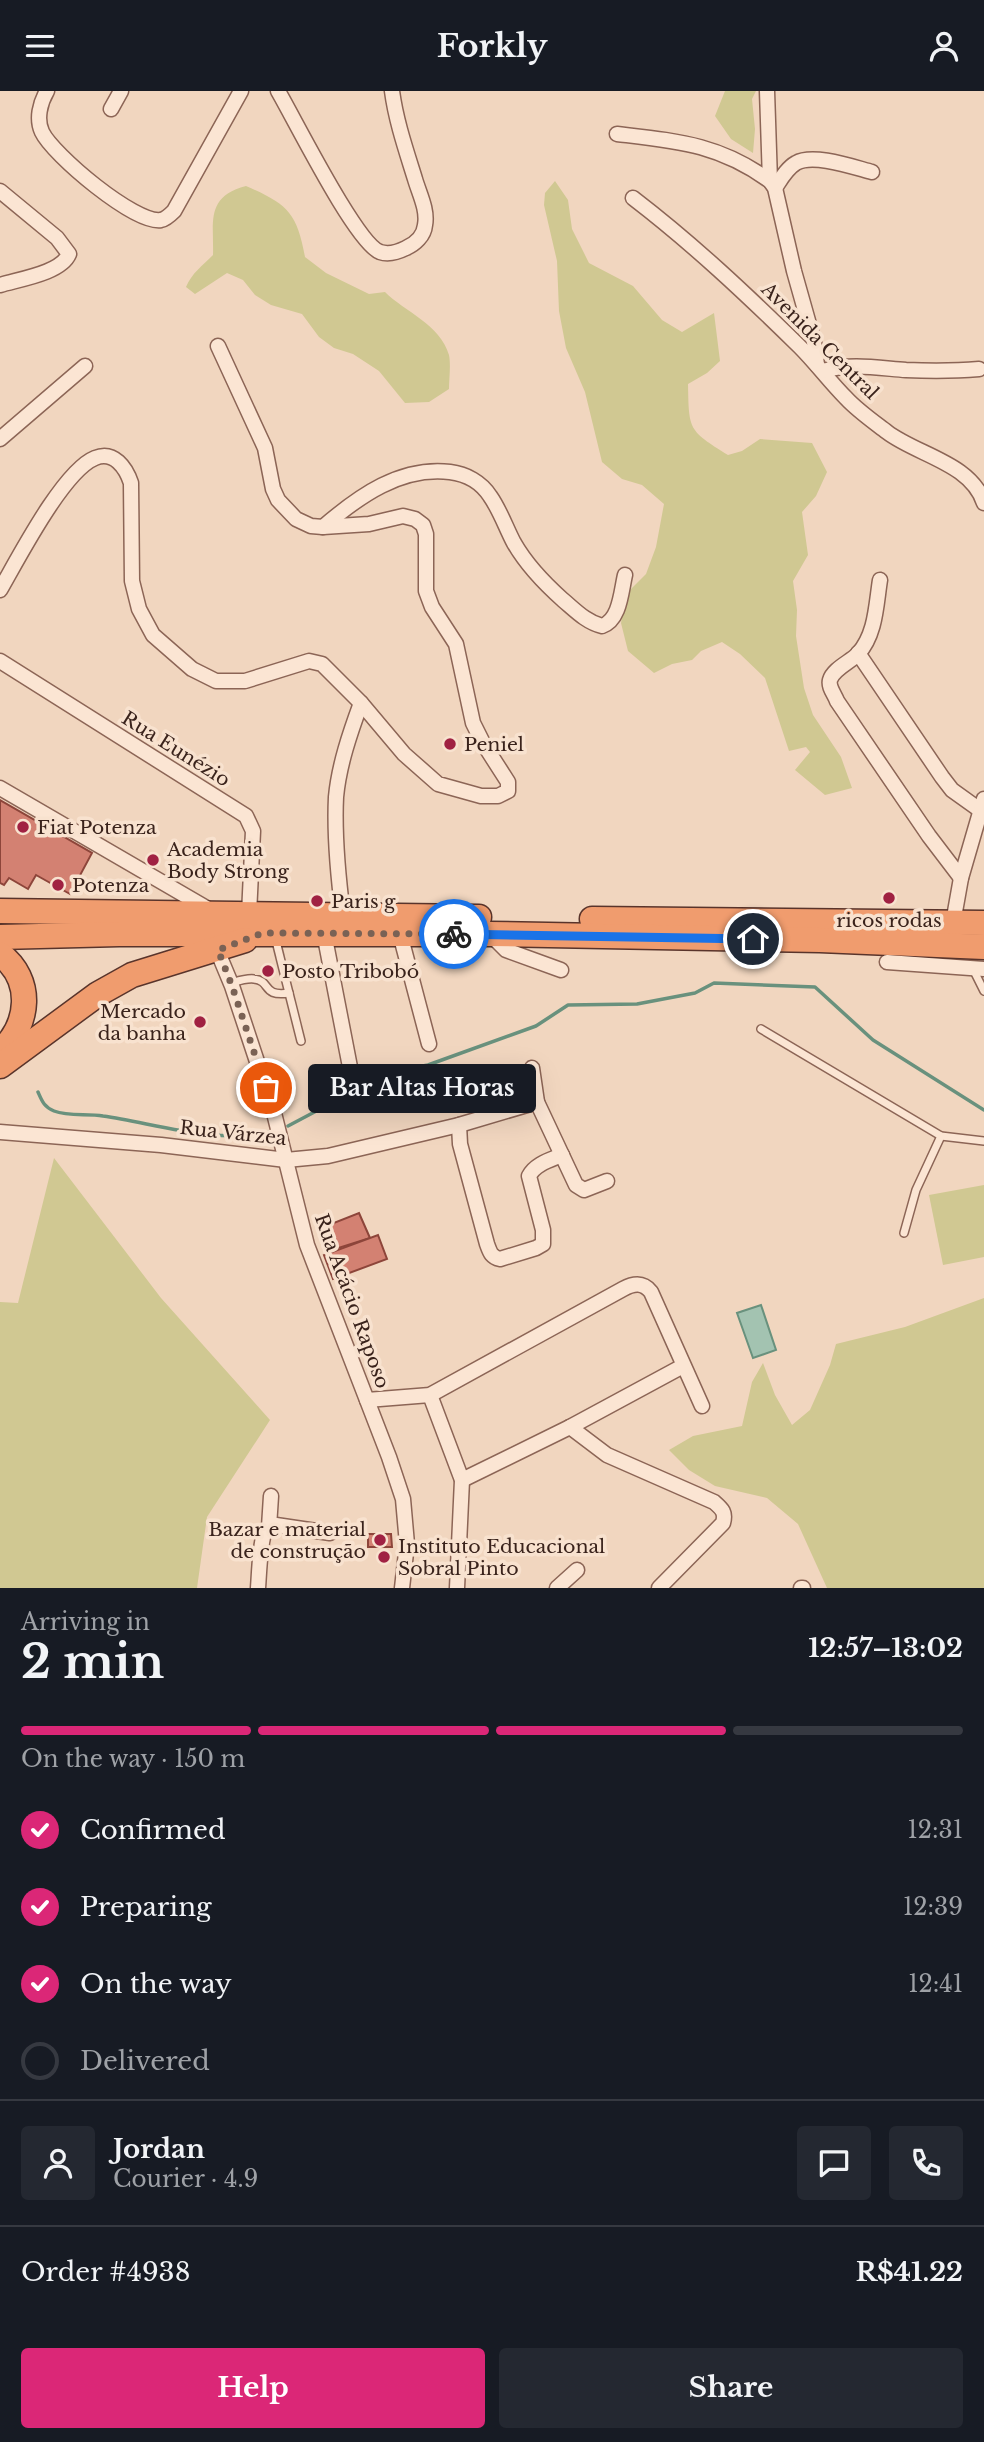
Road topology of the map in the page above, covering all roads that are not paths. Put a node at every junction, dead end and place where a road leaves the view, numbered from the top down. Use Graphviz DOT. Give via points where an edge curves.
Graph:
graph roads {
  1 [pos="47,91"];
  2 [pos="121,91"];
  3 [pos="241,91"];
  4 [pos="278,91"];
  5 [pos="392,91"];
  6 [pos="767,91"];
  7 [pos="111,109"];
  8 [pos="617,134"];
  9 [pos="872,172"];
  10 [pos="773,184"];
  11 [pos="0,191"];
  12 [pos="633,198"];
  13 [pos="0,285"];
  14 [pos="218,346"];
  15 [pos="85,366"];
  16 [pos="820,368"];
  17 [pos="979,369"];
  18 [pos="0,439"];
  19 [pos="984,503"];
  20 [pos="323,527"];
  21 [pos="625,575"];
  22 [pos="880,580"];
  23 [pos="0,590"];
  24 [pos="858,653"];
  25 [pos="0,661"];
  26 [pos="361,703"];
  27 [pos="0,788"];
  28 [pos="982,804"];
  29 [pos="961,878"];
  30 [pos="0,911"];
  31 [pos="215,913"];
  32 [pos="342,915"];
  33 [pos="953,923"];
  34 [pos="984,923"];
  35 [pos="262,927"];
  36 [pos="324,933"];
  37 [pos="490,934"];
  38 [pos="400,935"];
  39 [pos="0,937"];
  40 [pos="820,940"];
  41 [pos="984,947"];
  42 [pos="218,950"];
  43 [pos="0,954"];
  44 [pos="887,962"];
  45 [pos="978,969"];
  46 [pos="561,970"];
  47 [pos="231,983"];
  48 [pos="984,991"];
  49 [pos="289,993"];
  50 [pos="761,1029"];
  51 [pos="301,1041"];
  52 [pos="429,1044"];
  53 [pos="0,1052"];
  54 [pos="0,1066"];
  55 [pos="349,1067"];
  56 [pos="532,1068"];
  57 [pos="537,1101"];
  58 [pos="459,1125"];
  59 [pos="0,1132"];
  60 [pos="941,1136"];
  61 [pos="984,1141"];
  62 [pos="562,1155"];
  63 [pos="286,1160"];
  64 [pos="607,1181"];
  65 [pos="904,1233"];
  66 [pos="683,1366"];
  67 [pos="430,1395"];
  68 [pos="367,1400"];
  69 [pos="702,1406"];
  70 [pos="570,1427"];
  71 [pos="463,1480"];
  72 [pos="271,1496"];
  73 [pos="269,1527"];
  74 [pos="330,1533"];
  75 [pos="577,1570"];
  76 [pos="461,1587"];
  77 [pos="258,1588"];
  78 [pos="402,1588"];
  79 [pos="557,1588"];
  80 [pos="659,1588"];
  1 -- 3 [label="street" via="38,119 61,156 98,189 159,221 174,211"];
  2 -- 7 [label="street"];
  4 -- 5 [label="street" via="345,212 368,243 379,252 393,254 421,237 425,210"];
  6 -- 10 [label="street"];
  8 -- 10 [label="street" via="720,152"];
  9 -- 10 [label="street" via="808,159 796,163"];
  10 -- 16 [label="street"];
  11 -- 13 [label="street" via="57,238 69,254 56,268"];
  12 -- 16 [label="street, Avenida Central" via="719,269"];
  14 -- 20 [label="street" via="265,448 278,500 296,519"];
  15 -- 18 [label="street"];
  16 -- 17 [label="street"];
  16 -- 19 [label="street, Avenida Central" via="848,400 890,434 967,478"];
  20 -- 21 [label="street" via="351,503 412,472 461,474 491,496 516,547 584,618 602,626 609,624"];
  20 -- 26 [label="street" via="403,516 423,525 426,591 456,644 473,723 508,782 508,791 481,796 438,784 404,754"];
  22 -- 24 [label="street" via="873,624"];
  23 -- 26 [label="street" via="63,489 96,457 108,457 120,462 131,483 132,581 139,610 153,635 192,669 216,681 245,681 309,661 322,664"];
  24 -- 28 [label="street" via="952,790"];
  24 -- 29 [label="street" via="835,673 830,686"];
  25 -- 35 [label="street, Rua Eunézio" via="246,816 253,831"];
  26 -- 32 [label="street" via="337,795 335,848"];
  27 -- 31 [label="street"];
  28 -- 29 [label="street"];
  29 -- 33 [label="street"];
  30 -- 31 [label="highway"];
  31 -- 35 [label="highway"];
  32 -- 33 [label="highway"];
  32 -- 35 [label="highway"];
  33 -- 34 [label="highway"];
  35 -- 36 [label="highway"];
  35 -- 39 [label="highway"];
  35 -- 42 [label="highway"];
  35 -- 49 [label="lane"];
  36 -- 38 [label="highway"];
  36 -- 55 [label="street"];
  37 -- 38 [label="highway"];
  37 -- 40 [label="highway"];
  37 -- 46 [label="street" via="506,950"];
  38 -- 52 [label="street"];
  40 -- 41 [label="highway"];
  40 -- 44 [label="highway"];
  42 -- 47 [label="street, Rua Acácio Raposo"];
  42 -- 54 [label="highway" via="132,975 98,994"];
  43 -- 53 [label="highway" via="16,972 25,999 19,1028"];
  44 -- 45 [label="street"];
  45 -- 48 [label="lane"];
  47 -- 49 [label="lane" via="254,979 277,995"];
  47 -- 63 [label="street, Rua Acácio Raposo"];
  49 -- 51 [label="lane"];
  50 -- 60 [label="lane"];
  56 -- 57 [label="street"];
  57 -- 58 [label="street, Rua Várzea"];
  57 -- 62 [label="street"];
  58 -- 62 [label="street" via="487,1244 495,1258 543,1244 528,1176"];
  58 -- 63 [label="street, Rua Várzea" via="328,1156"];
  59 -- 63 [label="street, Rua Várzea"];
  60 -- 61 [label="lane"];
  60 -- 65 [label="lane" via="916,1190"];
  62 -- 64 [label="street" via="579,1189"];
  63 -- 68 [label="street, Rua Acácio Raposo" via="307,1245"];
  66 -- 67 [label="street" via="651,1293 639,1284"];
  66 -- 69 [label="street"];
  66 -- 70 [label="street"];
  67 -- 68 [label="street"];
  67 -- 71 [label="street"];
  68 -- 78 [label="street, Rua Acácio Raposo" via="403,1499 407,1544"];
  70 -- 71 [label="street"];
  70 -- 80 [label="street" via="607,1455 723,1509 723,1523"];
  71 -- 76 [label="street"];
  72 -- 73 [label="street"];
  73 -- 74 [label="street"];
  73 -- 77 [label="street"];
  75 -- 79 [label="street"];
}
